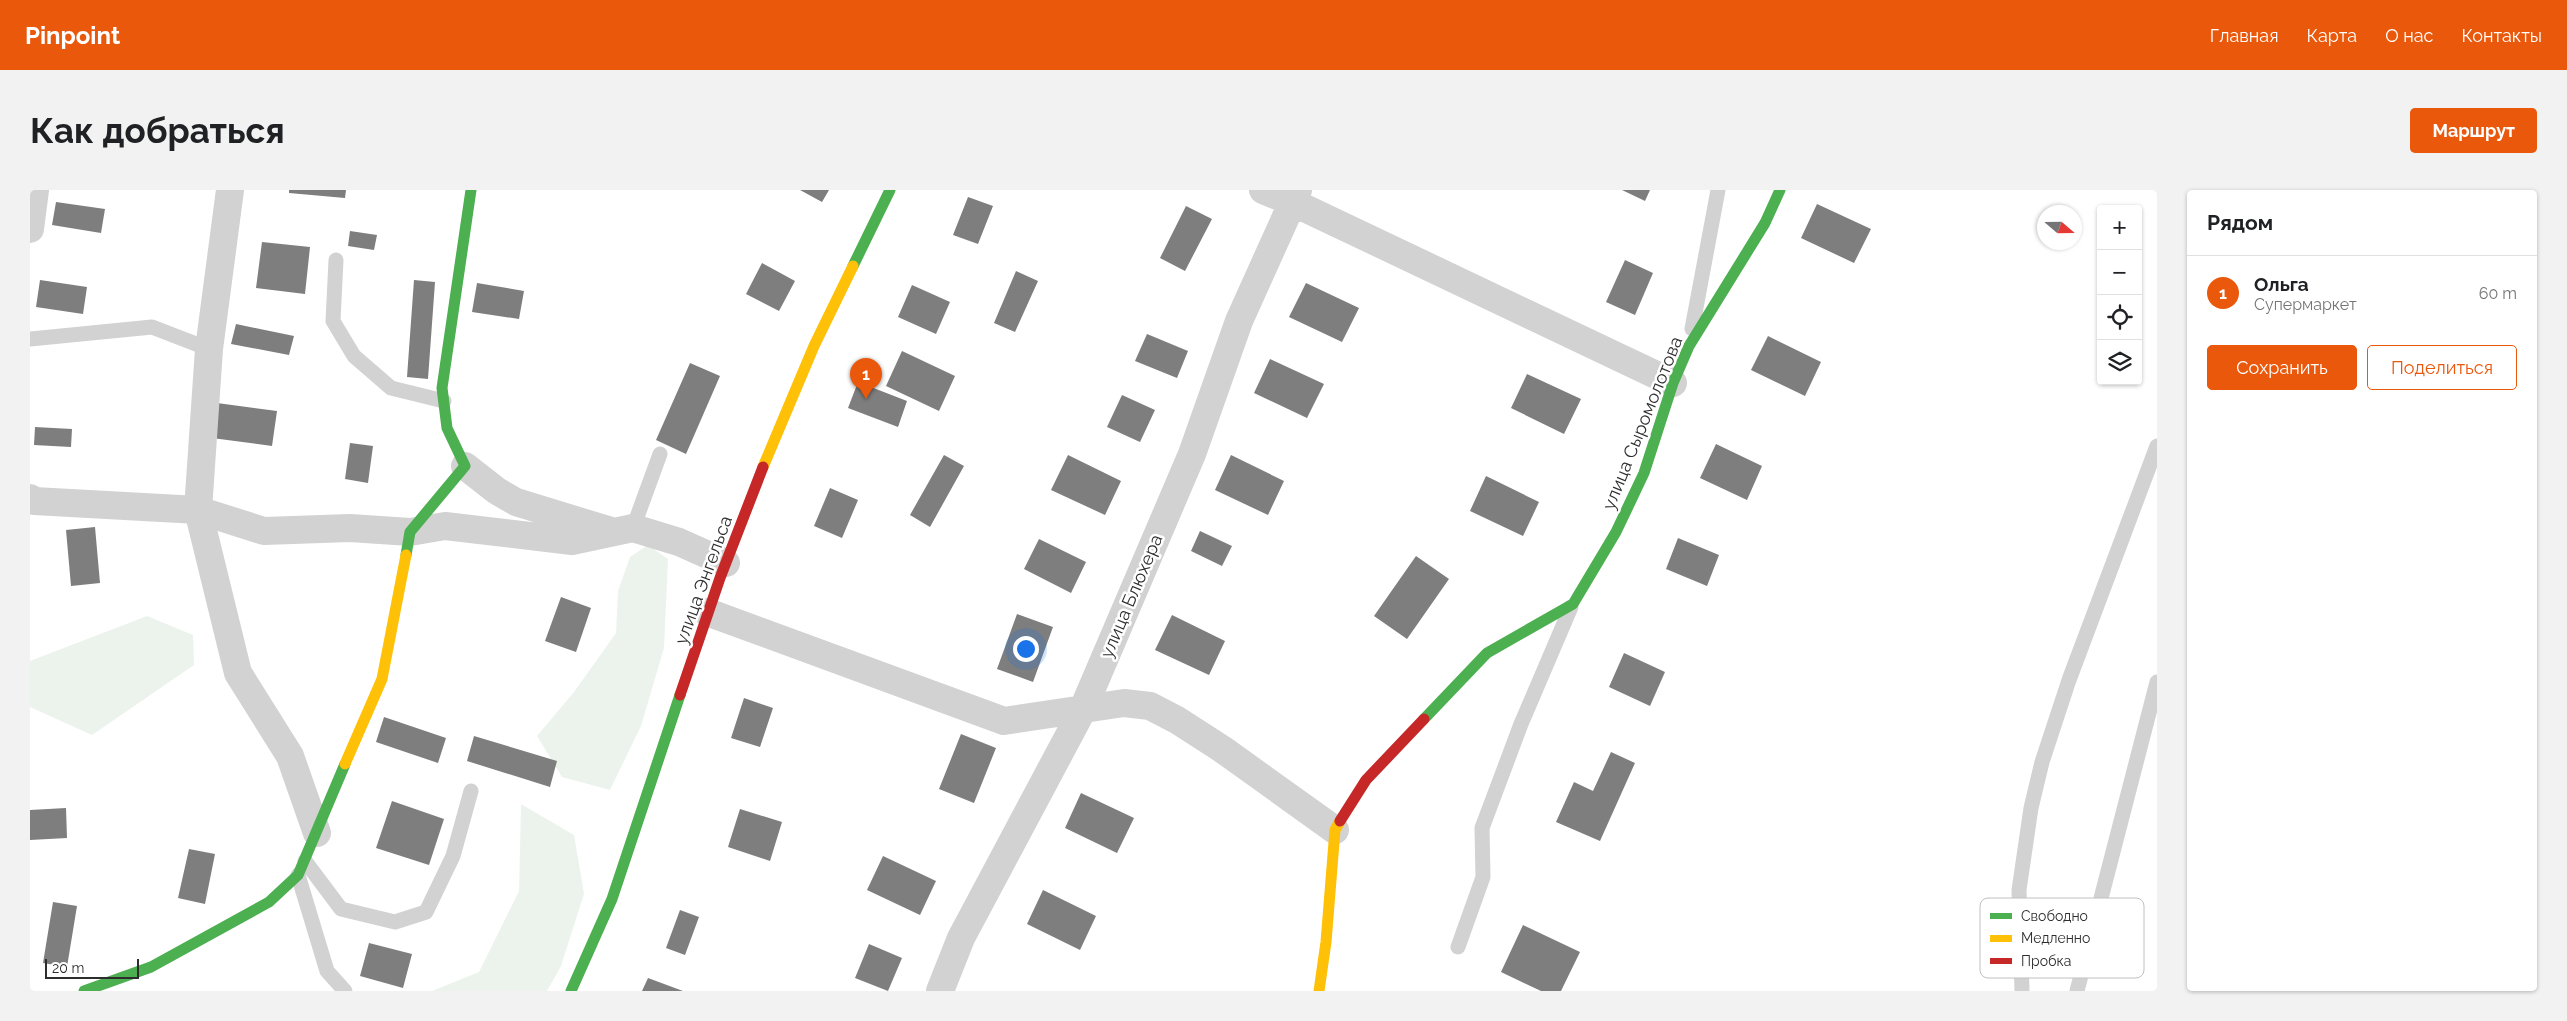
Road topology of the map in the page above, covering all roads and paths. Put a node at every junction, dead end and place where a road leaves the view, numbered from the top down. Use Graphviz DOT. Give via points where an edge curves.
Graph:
graph roads {
  1 [pos="35,190"];
  2 [pos="230,190"];
  3 [pos="471,190"];
  4 [pos="890,190"];
  5 [pos="1263,190"];
  6 [pos="1718,190"];
  7 [pos="1780,190"];
  8 [pos="1295,196"];
  9 [pos="30,229"];
  10 [pos="336,260"];
  11 [pos="30,339"];
  12 [pos="1689,346"];
  13 [pos="209,349"];
  14 [pos="1673,384"];
  15 [pos="444,401"];
  16 [pos="2157,446"];
  17 [pos="660,454"];
  18 [pos="465,466"];
  19 [pos="30,498"];
  20 [pos="198,510"];
  21 [pos="622,530"];
  22 [pos="410,532"];
  23 [pos="726,563"];
  24 [pos="1573,604"];
  25 [pos="707,612"];
  26 [pos="2157,682"];
  27 [pos="1084,709"];
  28 [pos="471,791"];
  29 [pos="1335,830"];
  30 [pos="317,833"];
  31 [pos="305,860"];
  32 [pos="298,876"];
  33 [pos="2019,898"];
  34 [pos="2102,898"];
  35 [pos="1458,947"];
  36 [pos="2022,978"];
  37 [pos="2081,978"];
  38 [pos="84,991"];
  39 [pos="345,991"];
  40 [pos="571,991"];
  41 [pos="940,991"];
  42 [pos="1319,991"];
  43 [pos="2022,991"];
  44 [pos="2078,991"];
  1 -- 9 [label="street"];
  2 -- 13 [label="street"];
  3 -- 15 [label="street" via="442,388"];
  4 -- 23 [label="street, улица Энгельса" via="814,346"];
  5 -- 8 [label="street"];
  6 -- 12 [label="lane"];
  7 -- 12 [label="street, улица Сыромолотова" via="1765,223"];
  8 -- 14 [label="street"];
  8 -- 27 [label="street, улица Блюхера" via="1239,320 1192,454"];
  10 -- 15 [label="lane" via="333,321 354,356 391,388"];
  11 -- 13 [label="lane" via="152,327"];
  12 -- 14 [label="street, улица Сыромолотова"];
  13 -- 20 [label="street"];
  14 -- 24 [label="street, улица Сыромолотова" via="1644,472 1616,532"];
  15 -- 18 [label="street" via="447,428"];
  16 -- 33 [label="lane" via="2069,680 2042,762 2031,808"];
  17 -- 21 [label="lane"];
  18 -- 21 [label="street" via="516,502"];
  18 -- 22 [label="street"];
  19 -- 20 [label="street" via="34,501"];
  20 -- 22 [label="street" via="264,531 350,528"];
  20 -- 30 [label="street" via="238,673 290,756"];
  21 -- 22 [label="street" via="572,541 445,526"];
  21 -- 23 [label="street" via="679,542"];
  22 -- 30 [label="street" via="382,679"];
  23 -- 25 [label="street, улица Энгельса"];
  24 -- 29 [label="street, улица Сыромолотова" via="1487,653 1366,780"];
  24 -- 35 [label="lane" via="1521,724 1482,828 1483,877"];
  25 -- 27 [label="street" via="1004,721"];
  25 -- 40 [label="street, улица Энгельса" via="636,832 586,962"];
  26 -- 34 [label="lane"];
  27 -- 29 [label="street" via="1124,703 1150,706 1222,749"];
  27 -- 41 [label="street, улица Блюхера" via="961,938"];
  28 -- 31 [label="lane" via="453,856 426,912 395,922 341,909"];
  29 -- 42 [label="street, улица Сыромолотова"];
  30 -- 31 [label="street"];
  31 -- 32 [label="street"];
  32 -- 38 [label="street" via="269,902 151,967"];
  32 -- 39 [label="lane" via="327,971"];
  36 -- 43 [label="lane"];
  37 -- 44 [label="lane"];
}
